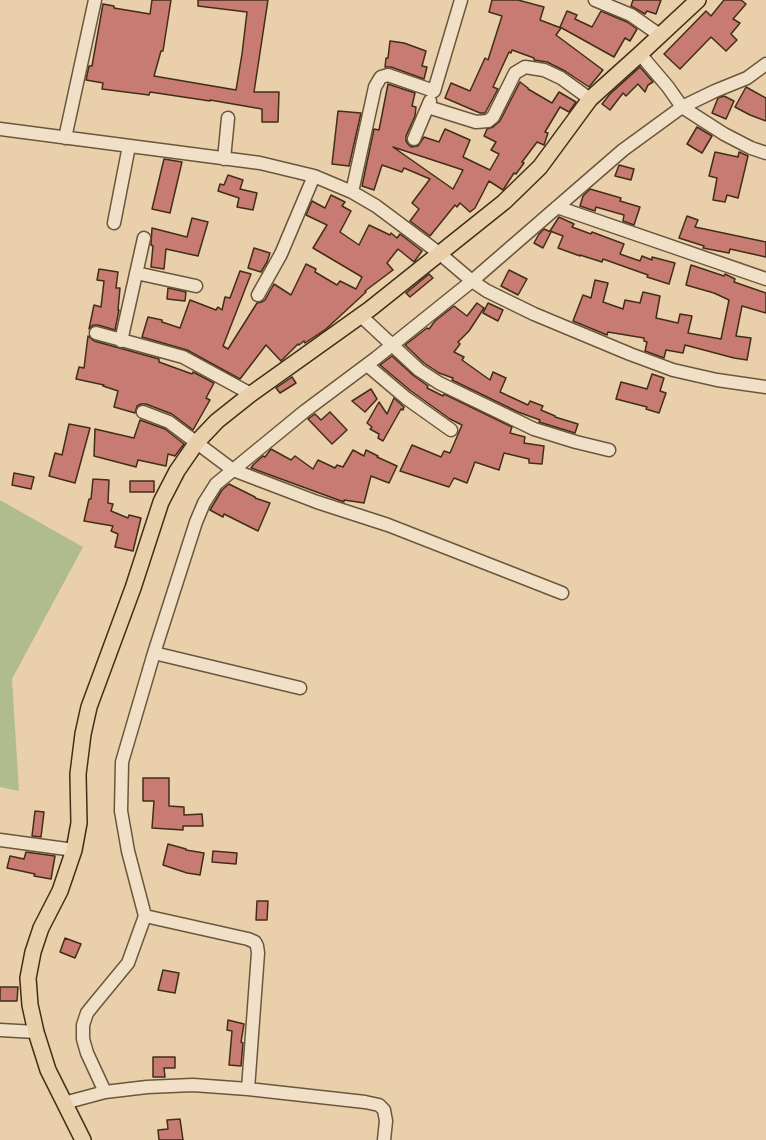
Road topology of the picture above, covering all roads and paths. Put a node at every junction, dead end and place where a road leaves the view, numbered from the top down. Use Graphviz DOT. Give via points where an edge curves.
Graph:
graph roads {
  1 [pos="95,0"];
  2 [pos="461,0"];
  3 [pos="596,0"];
  4 [pos="699,0"];
  5 [pos="660,36"];
  6 [pos="640,54"];
  7 [pos="766,64"];
  8 [pos="434,91"];
  9 [pos="590,99"];
  10 [pos="680,104"];
  11 [pos="428,106"];
  12 [pos="228,118"];
  13 [pos="0,129"];
  14 [pos="65,138"];
  15 [pos="414,139"];
  16 [pos="129,146"];
  17 [pos="766,153"];
  18 [pos="224,159"];
  19 [pos="314,176"];
  20 [pos="352,192"];
  21 [pos="557,207"];
  22 [pos="114,223"];
  23 [pos="144,238"];
  24 [pos="443,256"];
  25 [pos="136,273"];
  26 [pos="469,279"];
  27 [pos="766,279"];
  28 [pos="196,286"];
  29 [pos="258,295"];
  30 [pos="361,315"];
  31 [pos="96,333"];
  32 [pos="121,340"];
  33 [pos="392,345"];
  34 [pos="367,365"];
  35 [pos="766,387"];
  36 [pos="251,394"];
  37 [pos="143,412"];
  38 [pos="451,430"];
  39 [pos="202,446"];
  40 [pos="609,450"];
  41 [pos="230,467"];
  42 [pos="562,592"];
  43 [pos="154,653"];
  44 [pos="300,688"];
  45 [pos="0,840"];
  46 [pos="74,850"];
  47 [pos="145,916"];
  48 [pos="0,1030"];
  49 [pos="36,1032"];
  50 [pos="248,1089"];
  51 [pos="103,1092"];
  52 [pos="69,1102"];
  53 [pos="83,1140"];
  54 [pos="384,1140"];
  1 -- 14 [label="street"];
  2 -- 8 [label="street"];
  3 -- 5 [label="street" via="631,15"];
  4 -- 5 [label="main road"];
  5 -- 6 [label="main road"];
  6 -- 9 [label="main road"];
  6 -- 10 [label="street"];
  7 -- 10 [label="street" via="747,78"];
  8 -- 11 [label="street"];
  8 -- 20 [label="street" via="388,75 381,77 375,87"];
  9 -- 11 [label="street" via="561,78 525,67 515,73 488,121 476,122"];
  9 -- 24 [label="main road" via="540,167"];
  10 -- 17 [label="street" via="724,134"];
  10 -- 21 [label="street"];
  11 -- 15 [label="street"];
  12 -- 18 [label="street"];
  13 -- 14 [label="street"];
  14 -- 16 [label="street"];
  16 -- 18 [label="street"];
  16 -- 22 [label="street"];
  18 -- 19 [label="street"];
  19 -- 20 [label="street"];
  19 -- 29 [label="street" via="281,254"];
  20 -- 24 [label="street" via="393,217"];
  21 -- 26 [label="street"];
  21 -- 27 [label="street"];
  23 -- 25 [label="street"];
  24 -- 26 [label="street"];
  24 -- 30 [label="main road"];
  25 -- 28 [label="street"];
  25 -- 32 [label="street"];
  26 -- 33 [label="street"];
  26 -- 35 [label="street" via="534,314 662,366"];
  30 -- 33 [label="street"];
  30 -- 36 [label="main road"];
  31 -- 32 [label="street"];
  32 -- 36 [label="street" via="183,357"];
  33 -- 34 [label="street"];
  33 -- 40 [label="street" via="419,370 455,391 534,429"];
  34 -- 38 [label="street"];
  34 -- 41 [label="street"];
  36 -- 39 [label="main road" via="217,421"];
  37 -- 39 [label="street" via="169,422"];
  39 -- 41 [label="street"];
  39 -- 46 [label="main road" via="177,471 160,502 89,707 78,774 79,823"];
  41 -- 42 [label="street"];
  41 -- 43 [label="street" via="204,503 196,522"];
  43 -- 44 [label="street"];
  43 -- 47 [label="street" via="122,762 121,811"];
  45 -- 46 [label="street"];
  46 -- 49 [label="main road" via="33,952 28,978"];
  47 -- 50 [label="street" via="255,942 258,953"];
  47 -- 51 [label="street" via="128,963 87,1013 83,1025 87,1053"];
  48 -- 49 [label="street"];
  49 -- 52 [label="main road" via="48,1070"];
  50 -- 51 [label="street" via="193,1085"];
  50 -- 54 [label="street" via="379,1105 386,1121"];
  51 -- 52 [label="street"];
  52 -- 53 [label="main road"];
}
